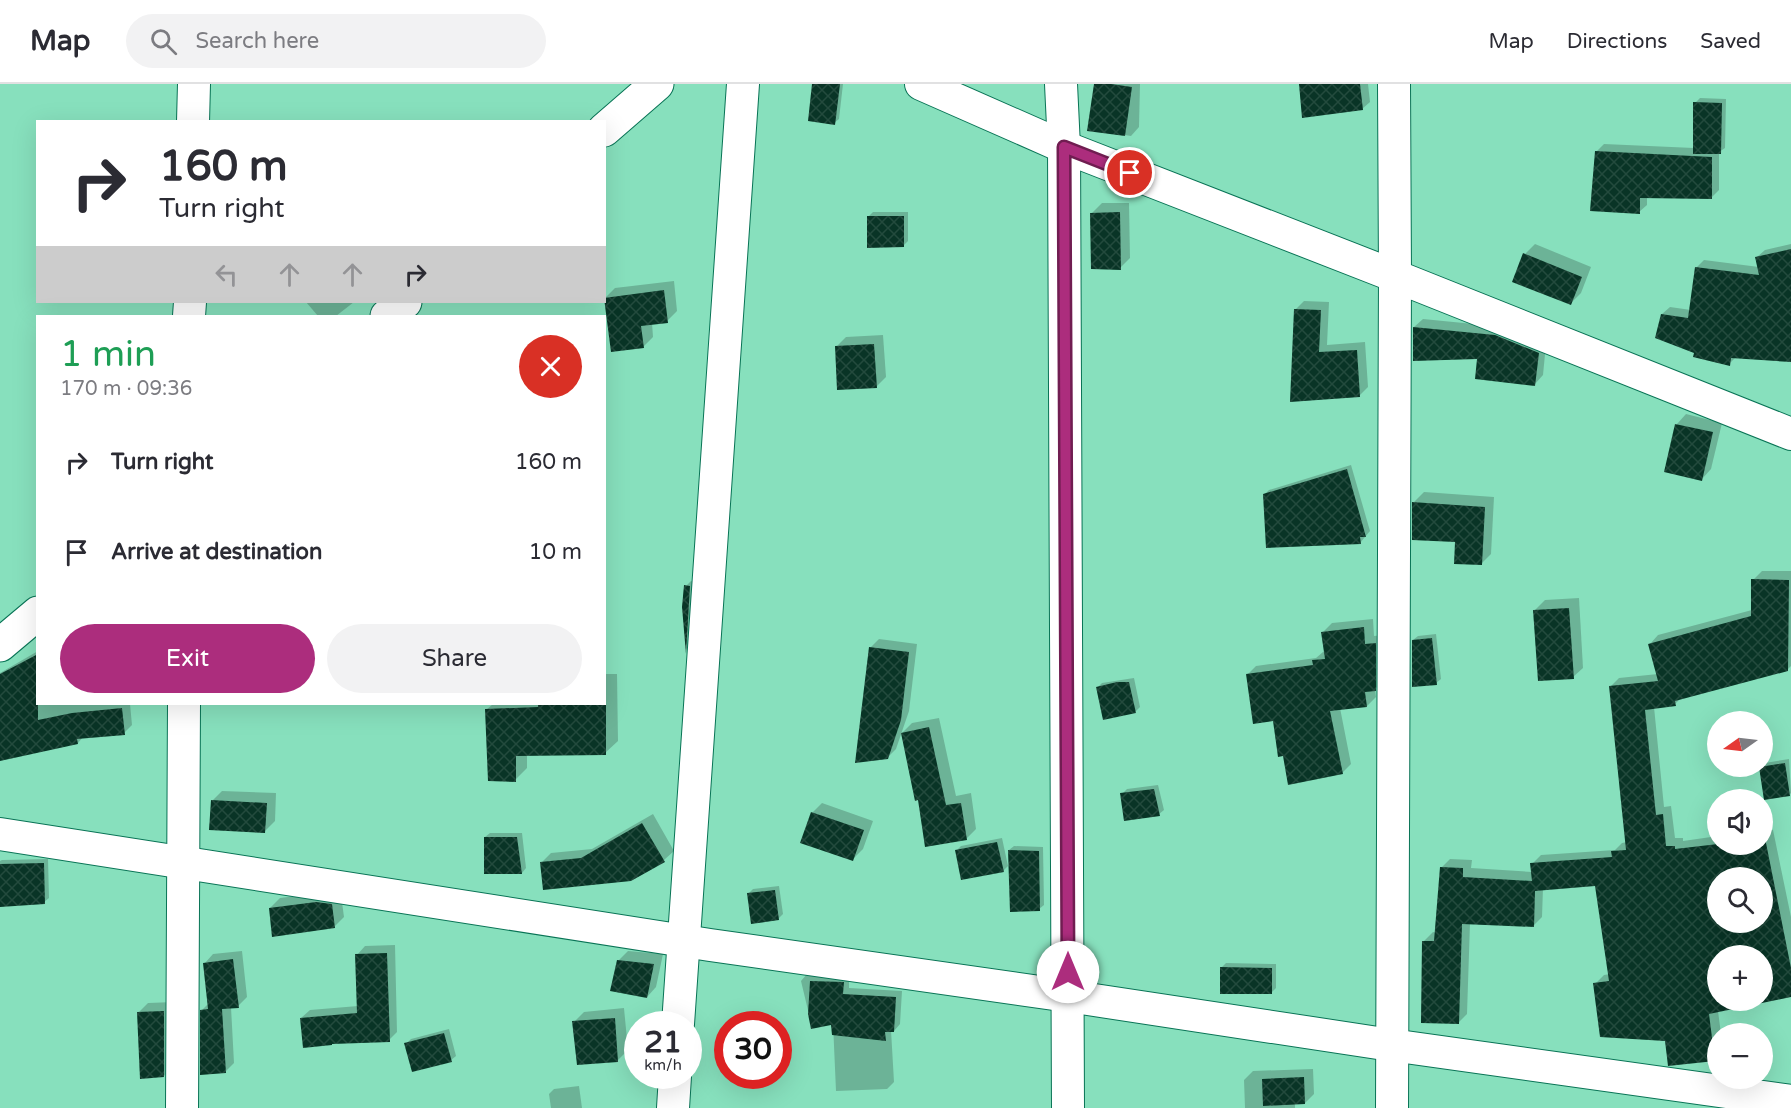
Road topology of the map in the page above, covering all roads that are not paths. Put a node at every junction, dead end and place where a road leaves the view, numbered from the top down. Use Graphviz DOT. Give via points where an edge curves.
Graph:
graph roads {
  1 [pos="194,84"];
  2 [pos="657,84"];
  3 [pos="743,84"];
  4 [pos="921,84"];
  5 [pos="1061,84"];
  6 [pos="1394,84"];
  7 [pos="193,120"];
  8 [pos="606,128"];
  9 [pos="1064,147"];
  10 [pos="1395,276"];
  11 [pos="404,303"];
  12 [pos="388,315"];
  13 [pos="1791,434"];
  14 [pos="36,615"];
  15 [pos="0,645"];
  16 [pos="184,705"];
  17 [pos="0,834"];
  18 [pos="182,862"];
  19 [pos="683,940"];
  20 [pos="1068,996"];
  21 [pos="679,1011"];
  22 [pos="1391,1045"];
  23 [pos="674,1089"];
  24 [pos="1791,1101"];
  25 [pos="182,1108"];
  26 [pos="673,1108"];
  27 [pos="1068,1108"];
  28 [pos="1392,1108"];
  1 -- 7 [label="street"];
  2 -- 8 [label="main road"];
  3 -- 19 [label="street"];
  4 -- 9 [label="street"];
  5 -- 9 [label="street"];
  6 -- 10 [label="street"];
  9 -- 10 [label="street"];
  9 -- 20 [label="street"];
  10 -- 13 [label="street"];
  10 -- 22 [label="street"];
  11 -- 12 [label="main road"];
  14 -- 15 [label="main road"];
  16 -- 18 [label="street"];
  17 -- 18 [label="street"];
  18 -- 19 [label="street"];
  18 -- 25 [label="street"];
  19 -- 20 [label="street"];
  19 -- 21 [label="street"];
  20 -- 22 [label="street"];
  20 -- 27 [label="street"];
  22 -- 24 [label="street"];
  22 -- 28 [label="street"];
  23 -- 26 [label="street"];
}
